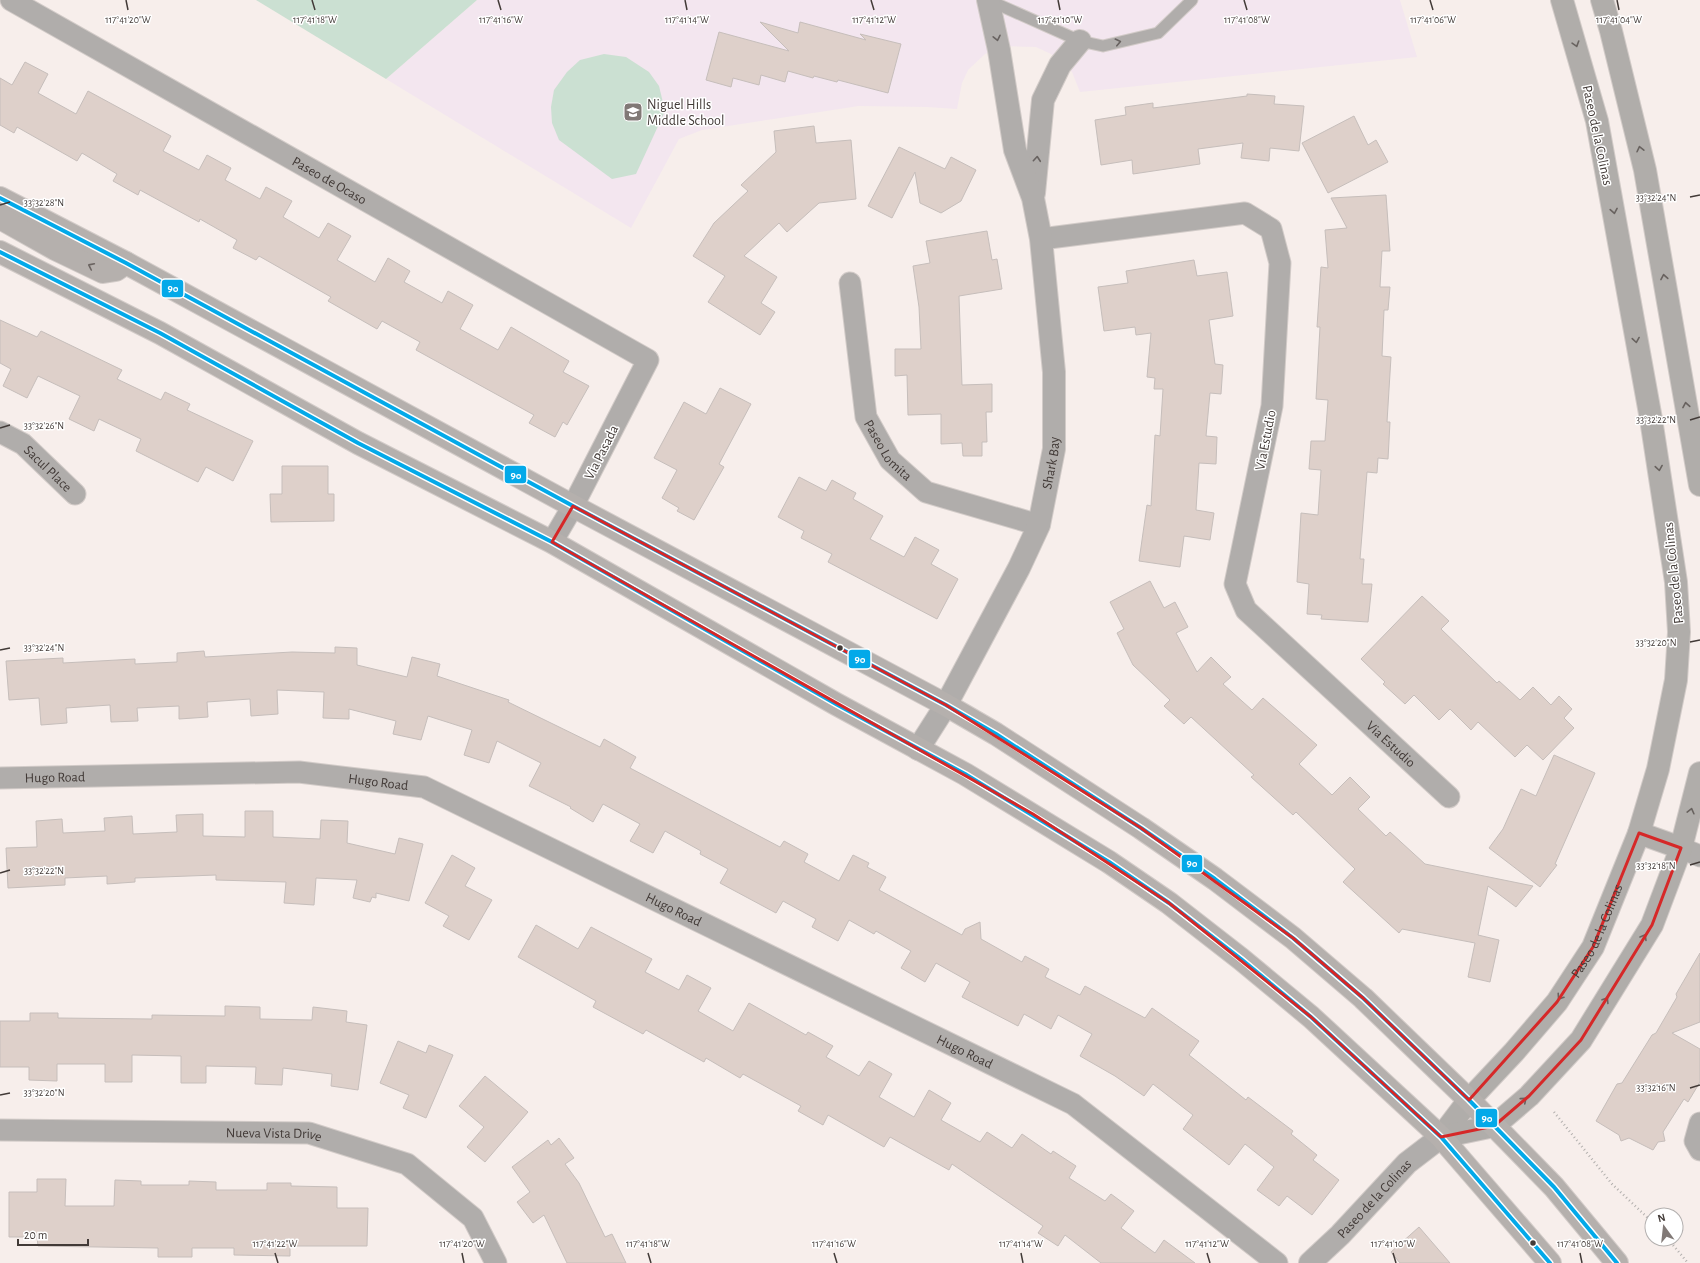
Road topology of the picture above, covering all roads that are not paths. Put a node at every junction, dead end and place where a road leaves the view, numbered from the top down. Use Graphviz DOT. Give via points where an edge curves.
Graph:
graph roads {
  1 [pos="11,0"];
  2 [pos="988,0"];
  3 [pos="1192,0"];
  4 [pos="1562,0"];
  5 [pos="1602,0"];
  6 [pos="1080,41"];
  7 [pos="0,198"];
  8 [pos="1033,198"];
  9 [pos="0,218"];
  10 [pos="1041,239"];
  11 [pos="0,252"];
  12 [pos="126,263"];
  13 [pos="850,283"];
  14 [pos="648,360"];
  15 [pos="0,432"];
  16 [pos="1700,485"];
  17 [pos="75,494"];
  18 [pos="573,506"];
  19 [pos="1039,524"];
  20 [pos="552,542"];
  21 [pos="946,705"];
  22 [pos="918,749"];
  23 [pos="1700,773"];
  24 [pos="0,778"];
  25 [pos="1449,796"];
  26 [pos="1639,833"];
  27 [pos="1691,852"];
  28 [pos="1469,1100"];
  29 [pos="1700,1122"];
  30 [pos="1494,1126"];
  31 [pos="0,1130"];
  32 [pos="1441,1137"];
  33 [pos="1700,1150"];
  34 [pos="496,1263"];
  35 [pos="1277,1263"];
  36 [pos="1310,1263"];
  37 [pos="1550,1263"];
  38 [pos="1616,1263"];
  1 -- 14 [label="street, Paseo de Ocaso"];
  2 -- 6 [label="lane"];
  2 -- 8 [label="street, one-way" via="1015,150"];
  6 -- 3 [label="lane, one-way" via="1103,46 1158,33"];
  4 -- 26 [label="main road, Paseo de la Colinas, one-way" via="1597,121 1651,419 1676,582 1679,632 1676,680 1658,769"];
  16 -- 5 [label="main road, one-way" via="1645,170 1612,31"];
  8 -- 6 [label="street, one-way" via="1043,100 1060,65"];
  7 -- 12 [label="main road"];
  8 -- 10 [label="street, Shark Bay"];
  12 -- 9 [label="main road, one-way" via="116,270 102,272"];
  10 -- 19 [label="street, Shark Bay" via="1054,372 1054,449"];
  10 -- 25 [label="street, Via Estudio" via="1245,213 1271,229 1280,263 1272,406 1235,584 1246,610"];
  11 -- 20 [label="main road" via="160,333 358,443"];
  12 -- 18 [label="main road"];
  13 -- 19 [label="street, Paseo Lomita" via="866,417 890,460 926,492"];
  14 -- 18 [label="street, Via Pasada"];
  15 -- 17 [label="street, Sacul Place" via="23,444"];
  18 -- 20 [label="street, Via Pasada"];
  18 -- 21 [label="main road"];
  19 -- 21 [label="street, Shark Bay" via="1019,568"];
  20 -- 22 [label="main road"];
  21 -- 22 [label="street, Shark Bay"];
  21 -- 28 [label="main road" via="996,734 1141,828 1293,938 1363,998"];
  22 -- 32 [label="main road" via="1033,814 1168,903 1311,1017"];
  27 -- 23 [label="main road, one-way"];
  24 -- 35 [label="street, Hugo Road" via="299,772 424,787 1073,1104"];
  26 -- 27 [label="main road"];
  26 -- 28 [label="main road, Paseo de la Colinas, one-way" via="1593,947 1557,1002"];
  30 -- 27 [label="main road, one-way" via="1534,1090 1581,1040 1652,925"];
  28 -- 30 [label="main road"];
  28 -- 32 [label="main road, Paseo de la Colinas"];
  29 -- 33 [label="street" via="1695,1141"];
  30 -- 32 [label="main road, Paseo de la Colinas"];
  30 -- 38 [label="main road" via="1554,1187"];
  31 -- 34 [label="street, Nueva Vista Drive" via="309,1133 407,1164 473,1218"];
  32 -- 36 [label="street, Paseo de la Colinas" via="1407,1163 1340,1235"];
  32 -- 37 [label="main road"];
}
